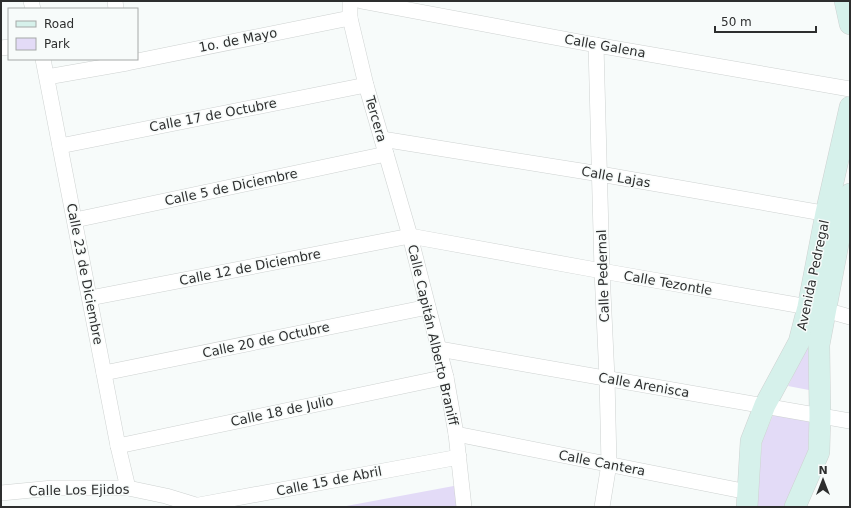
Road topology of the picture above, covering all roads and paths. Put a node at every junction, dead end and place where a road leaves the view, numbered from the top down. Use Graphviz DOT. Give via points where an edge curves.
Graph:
graph roads {
  1 [pos="350,1"];
  2 [pos="361,1"];
  3 [pos="845,1"];
  4 [pos="350,18"];
  5 [pos="850,24"];
  6 [pos="596,45"];
  7 [pos="138,59"];
  8 [pos="43,60"];
  9 [pos="127,61"];
  10 [pos="47,76"];
  11 [pos="366,85"];
  12 [pos="850,89"];
  13 [pos="850,107"];
  14 [pos="382,139"];
  15 [pos="60,146"];
  16 [pos="386,154"];
  17 [pos="600,174"];
  18 [pos="850,194"];
  19 [pos="840,217"];
  20 [pos="75,220"];
  21 [pos="410,236"];
  22 [pos="602,271"];
  23 [pos="90,298"];
  24 [pos="428,307"];
  25 [pos="817,308"];
  26 [pos="850,317"];
  27 [pos="439,349"];
  28 [pos="104,373"];
  29 [pos="446,377"];
  30 [pos="607,378"];
  31 [pos="765,405"];
  32 [pos="820,416"];
  33 [pos="850,421"];
  34 [pos="456,434"];
  35 [pos="118,446"];
  36 [pos="459,457"];
  37 [pos="609,464"];
  38 [pos="128,488"];
  39 [pos="1,493"];
  40 [pos="748,499"];
  41 [pos="201,506"];
  42 [pos="798,506"];
  43 [pos="464,507"];
  44 [pos="602,507"];
  1 -- 4 [label="street, Tercera"];
  2 -- 6 [label="street, Calle Galena"];
  3 -- 5 [label="street"];
  4 -- 7 [label="street, 1o. de Mayo"];
  4 -- 11 [label="street, Tercera"];
  6 -- 12 [label="street, Calle Galena"];
  6 -- 17 [label="street, Calle Pedernal"];
  8 -- 10 [label="street, Calle 23 de Diciembre"];
  9 -- 10 [label="street, 1o. de Mayo"];
  10 -- 15 [label="street, Calle 23 de Diciembre"];
  11 -- 14 [label="street, Tercera"];
  11 -- 15 [label="street, Calle 17 de Octubre"];
  13 -- 19 [label="street, Avenida Pedregal"];
  14 -- 16 [label="street, Tercera"];
  14 -- 17 [label="street, Calle Lajas"];
  15 -- 20 [label="street, Calle 23 de Diciembre"];
  16 -- 20 [label="street, Calle 5 de Diciembre"];
  16 -- 21 [label="street, Tercera"];
  17 -- 19 [label="street, Calle Lajas"];
  17 -- 22 [label="street, Calle Pedernal"];
  18 -- 19 [label="street, Avenida Pedregal"];
  19 -- 25 [label="street, Avenida Pedregal"];
  20 -- 23 [label="street, Calle 23 de Diciembre"];
  21 -- 22 [label="street, Calle Tezontle"];
  21 -- 23 [label="street, Calle 12 de Diciembre"];
  21 -- 24 [label="street, Calle Capitán Alberto Braniff"];
  22 -- 25 [label="street, Calle Tezontle"];
  22 -- 30 [label="street, Calle Pedernal"];
  23 -- 28 [label="street, Calle 23 de Diciembre"];
  24 -- 27 [label="street, Calle Capitán Alberto Braniff"];
  24 -- 28 [label="street, Calle 20 de Octubre"];
  25 -- 26 [label="street, Calle Tezontle"];
  25 -- 31 [label="street, Avenida Pedregal"];
  25 -- 32 [label="street, Avenida Pedregal"];
  27 -- 29 [label="street, Calle Capitán Alberto Braniff"];
  27 -- 30 [label="street, Calle Arenisca"];
  28 -- 35 [label="street, Calle 23 de Diciembre"];
  29 -- 34 [label="street, Calle Capitán Alberto Braniff"];
  29 -- 35 [label="street, Calle 18 de Julio"];
  30 -- 31 [label="street, Calle Arenisca"];
  30 -- 37 [label="street, Calle Pedernal"];
  31 -- 32 [label="street, Calle Arenisca"];
  31 -- 40 [label="street, Avenida Pedregal" via="751,441"];
  32 -- 33 [label="street, Calle Arenisca"];
  32 -- 42 [label="street, Avenida Pedregal" via="819,452"];
  34 -- 36 [label="street, Calle Capitán Alberto Braniff"];
  34 -- 37 [label="street, Calle Cantera"];
  35 -- 38 [label="street, Calle 23 de Diciembre"];
  36 -- 41 [label="street, Calle 15 de Abril"];
  36 -- 43 [label="street, Calle Capitán Alberto Braniff"];
  37 -- 40 [label="street, Calle Cantera"];
  37 -- 44 [label="street, Calle Pedernal"];
  38 -- 39 [label="street, Calle Los Ejidos" via="54,488"];
  38 -- 41 [label="street, Calle Los Ejidos"];
}
